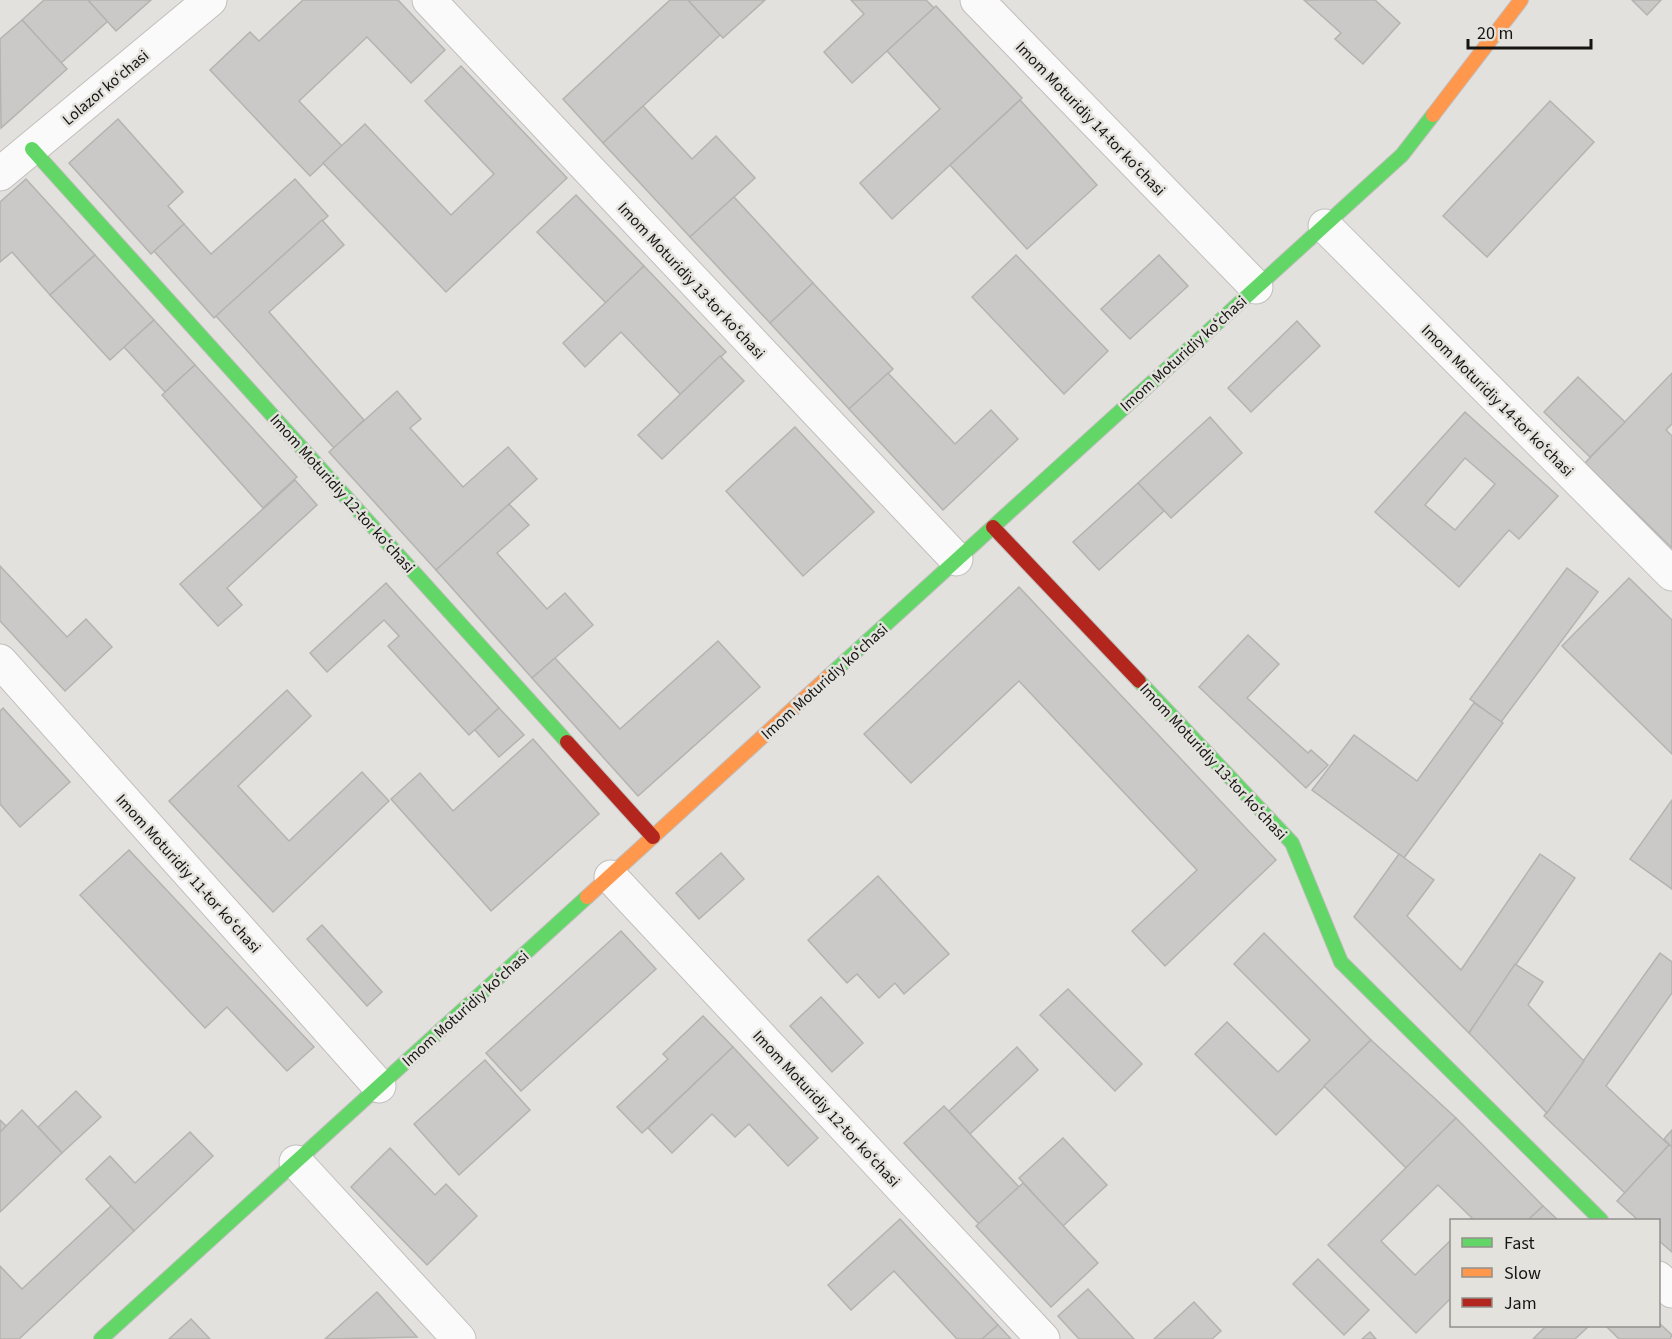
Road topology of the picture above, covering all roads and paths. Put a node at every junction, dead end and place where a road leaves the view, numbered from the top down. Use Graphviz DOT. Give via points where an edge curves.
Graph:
graph roads {
  1 [pos="210,0"];
  2 [pos="429,0"];
  3 [pos="977,0"];
  4 [pos="1521,0"];
  5 [pos="32,149"];
  6 [pos="0,174"];
  7 [pos="1325,226"];
  8 [pos="1256,287"];
  9 [pos="993,528"];
  10 [pos="956,559"];
  11 [pos="1672,574"];
  12 [pos="0,661"];
  13 [pos="653,837"];
  14 [pos="611,877"];
  15 [pos="379,1086"];
  16 [pos="296,1162"];
  17 [pos="1599,1219"];
  18 [pos="1660,1279"];
  19 [pos="1672,1291"];
  20 [pos="101,1339"];
  21 [pos="459,1339"];
  22 [pos="1043,1339"];
  1 -- 5 [label="street, Lolazor ko‘chasi"];
  2 -- 10 [label="street, Imom Moturidiy 13-tor koʻchasi"];
  3 -- 8 [label="street, Imom Moturidiy 14-tor koʻchasi"];
  4 -- 7 [label="street, Imom Moturidiy koʻchasi" via="1402,155"];
  5 -- 6 [label="street, Lolazor ko‘chasi"];
  5 -- 13 [label="street, Imom Moturidiy 12-tor koʻchasi"];
  7 -- 8 [label="street, Imom Moturidiy koʻchasi"];
  7 -- 11 [label="street, Imom Moturidiy 14-tor koʻchasi"];
  8 -- 9 [label="street, Imom Moturidiy koʻchasi"];
  9 -- 10 [label="street, Imom Moturidiy koʻchasi"];
  9 -- 17 [label="street, Imom Moturidiy 13-tor koʻchasi" via="1292,843 1341,962"];
  10 -- 13 [label="street, Imom Moturidiy koʻchasi"];
  12 -- 15 [label="street, Imom Moturidiy 11-tor koʻchasi"];
  13 -- 14 [label="street, Imom Moturidiy koʻchasi"];
  14 -- 15 [label="street, Imom Moturidiy koʻchasi"];
  14 -- 22 [label="street, Imom Moturidiy 12-tor koʻchasi"];
  15 -- 16 [label="street, Imom Moturidiy koʻchasi"];
  16 -- 20 [label="street, Imom Moturidiy koʻchasi"];
  16 -- 21 [label="street"];
  18 -- 19 [label="street"];
}
